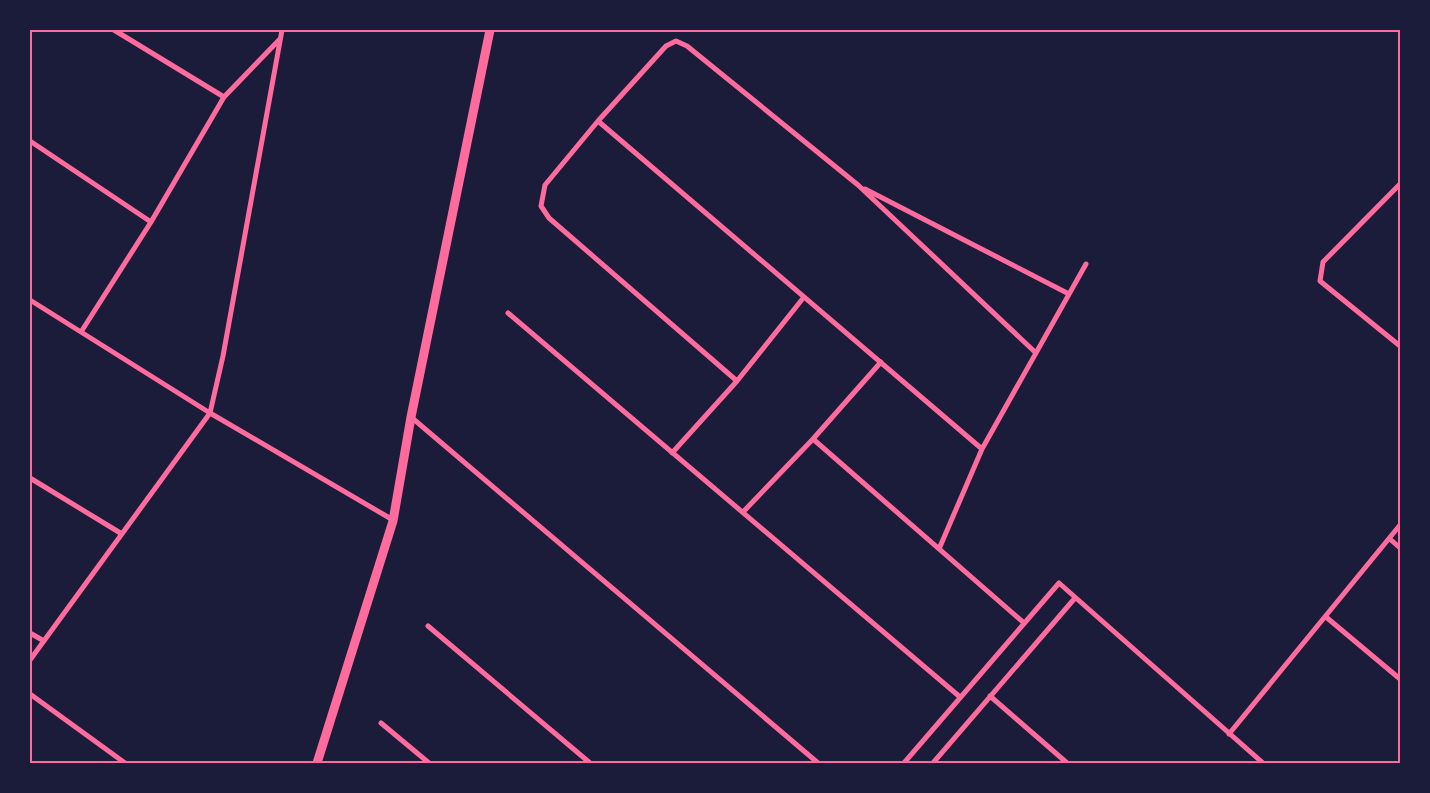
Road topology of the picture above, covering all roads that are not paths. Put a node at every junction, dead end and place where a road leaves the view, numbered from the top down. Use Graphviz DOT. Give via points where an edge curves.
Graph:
graph roads {
  1 [pos="114,30"];
  2 [pos="282,30"];
  3 [pos="490,30"];
  4 [pos="280,38"];
  5 [pos="224,97"];
  6 [pos="598,121"];
  7 [pos="30,141"];
  8 [pos="1400,184"];
  9 [pos="858,185"];
  10 [pos="151,222"];
  11 [pos="1086,264"];
  12 [pos="1069,294"];
  13 [pos="804,297"];
  14 [pos="30,300"];
  15 [pos="508,313"];
  16 [pos="81,332"];
  17 [pos="1400,346"];
  18 [pos="1036,353"];
  19 [pos="881,362"];
  20 [pos="736,380"];
  21 [pos="210,413"];
  22 [pos="412,417"];
  23 [pos="813,439"];
  24 [pos="982,449"];
  25 [pos="672,452"];
  26 [pos="30,478"];
  27 [pos="743,512"];
  28 [pos="393,521"];
  29 [pos="1400,525"];
  30 [pos="122,534"];
  31 [pos="1390,540"];
  32 [pos="1400,548"];
  33 [pos="939,549"];
  34 [pos="1075,598"];
  35 [pos="1326,618"];
  36 [pos="1024,623"];
  37 [pos="428,626"];
  38 [pos="30,633"];
  39 [pos="44,642"];
  40 [pos="30,660"];
  41 [pos="1400,679"];
  42 [pos="30,694"];
  43 [pos="990,696"];
  44 [pos="960,697"];
  45 [pos="381,723"];
  46 [pos="1229,734"];
  47 [pos="125,763"];
  48 [pos="317,763"];
  49 [pos="429,763"];
  50 [pos="590,763"];
  51 [pos="818,763"];
  52 [pos="904,763"];
  53 [pos="933,763"];
  54 [pos="1067,763"];
  55 [pos="1262,763"];
  1 -- 5 [label="street"];
  2 -- 4 [label="street"];
  3 -- 22 [label="street"];
  4 -- 5 [label="street"];
  4 -- 21 [label="street"];
  5 -- 10 [label="street"];
  6 -- 9 [label="street" via="666,46 676,41 687,46"];
  6 -- 13 [label="street"];
  6 -- 20 [label="street" via="545,185 541,206 549,218"];
  7 -- 10 [label="street"];
  8 -- 17 [label="street" via="1323,262 1320,281"];
  9 -- 12 [label="street"];
  9 -- 18 [label="street"];
  10 -- 16 [label="street"];
  11 -- 12 [label="street"];
  12 -- 18 [label="street"];
  13 -- 19 [label="street"];
  13 -- 20 [label="street"];
  14 -- 16 [label="street"];
  15 -- 25 [label="street"];
  16 -- 21 [label="street"];
  18 -- 24 [label="street"];
  19 -- 23 [label="street"];
  19 -- 24 [label="street"];
  20 -- 25 [label="street"];
  21 -- 28 [label="street"];
  21 -- 30 [label="street"];
  22 -- 28 [label="street"];
  22 -- 51 [label="street"];
  23 -- 27 [label="street"];
  23 -- 33 [label="street"];
  24 -- 33 [label="street"];
  25 -- 27 [label="street"];
  26 -- 30 [label="street"];
  27 -- 44 [label="street"];
  28 -- 48 [label="street"];
  29 -- 31 [label="street"];
  30 -- 39 [label="street"];
  31 -- 32 [label="street"];
  31 -- 35 [label="street"];
  33 -- 36 [label="street"];
  34 -- 36 [label="street" via="1059,583"];
  34 -- 43 [label="street"];
  34 -- 46 [label="street"];
  35 -- 41 [label="street"];
  35 -- 46 [label="street"];
  36 -- 44 [label="street"];
  37 -- 50 [label="street"];
  38 -- 39 [label="street"];
  39 -- 40 [label="street"];
  42 -- 47 [label="street"];
  43 -- 53 [label="street"];
  43 -- 54 [label="street"];
  44 -- 52 [label="street"];
  45 -- 49 [label="street"];
  46 -- 55 [label="street"];
}
